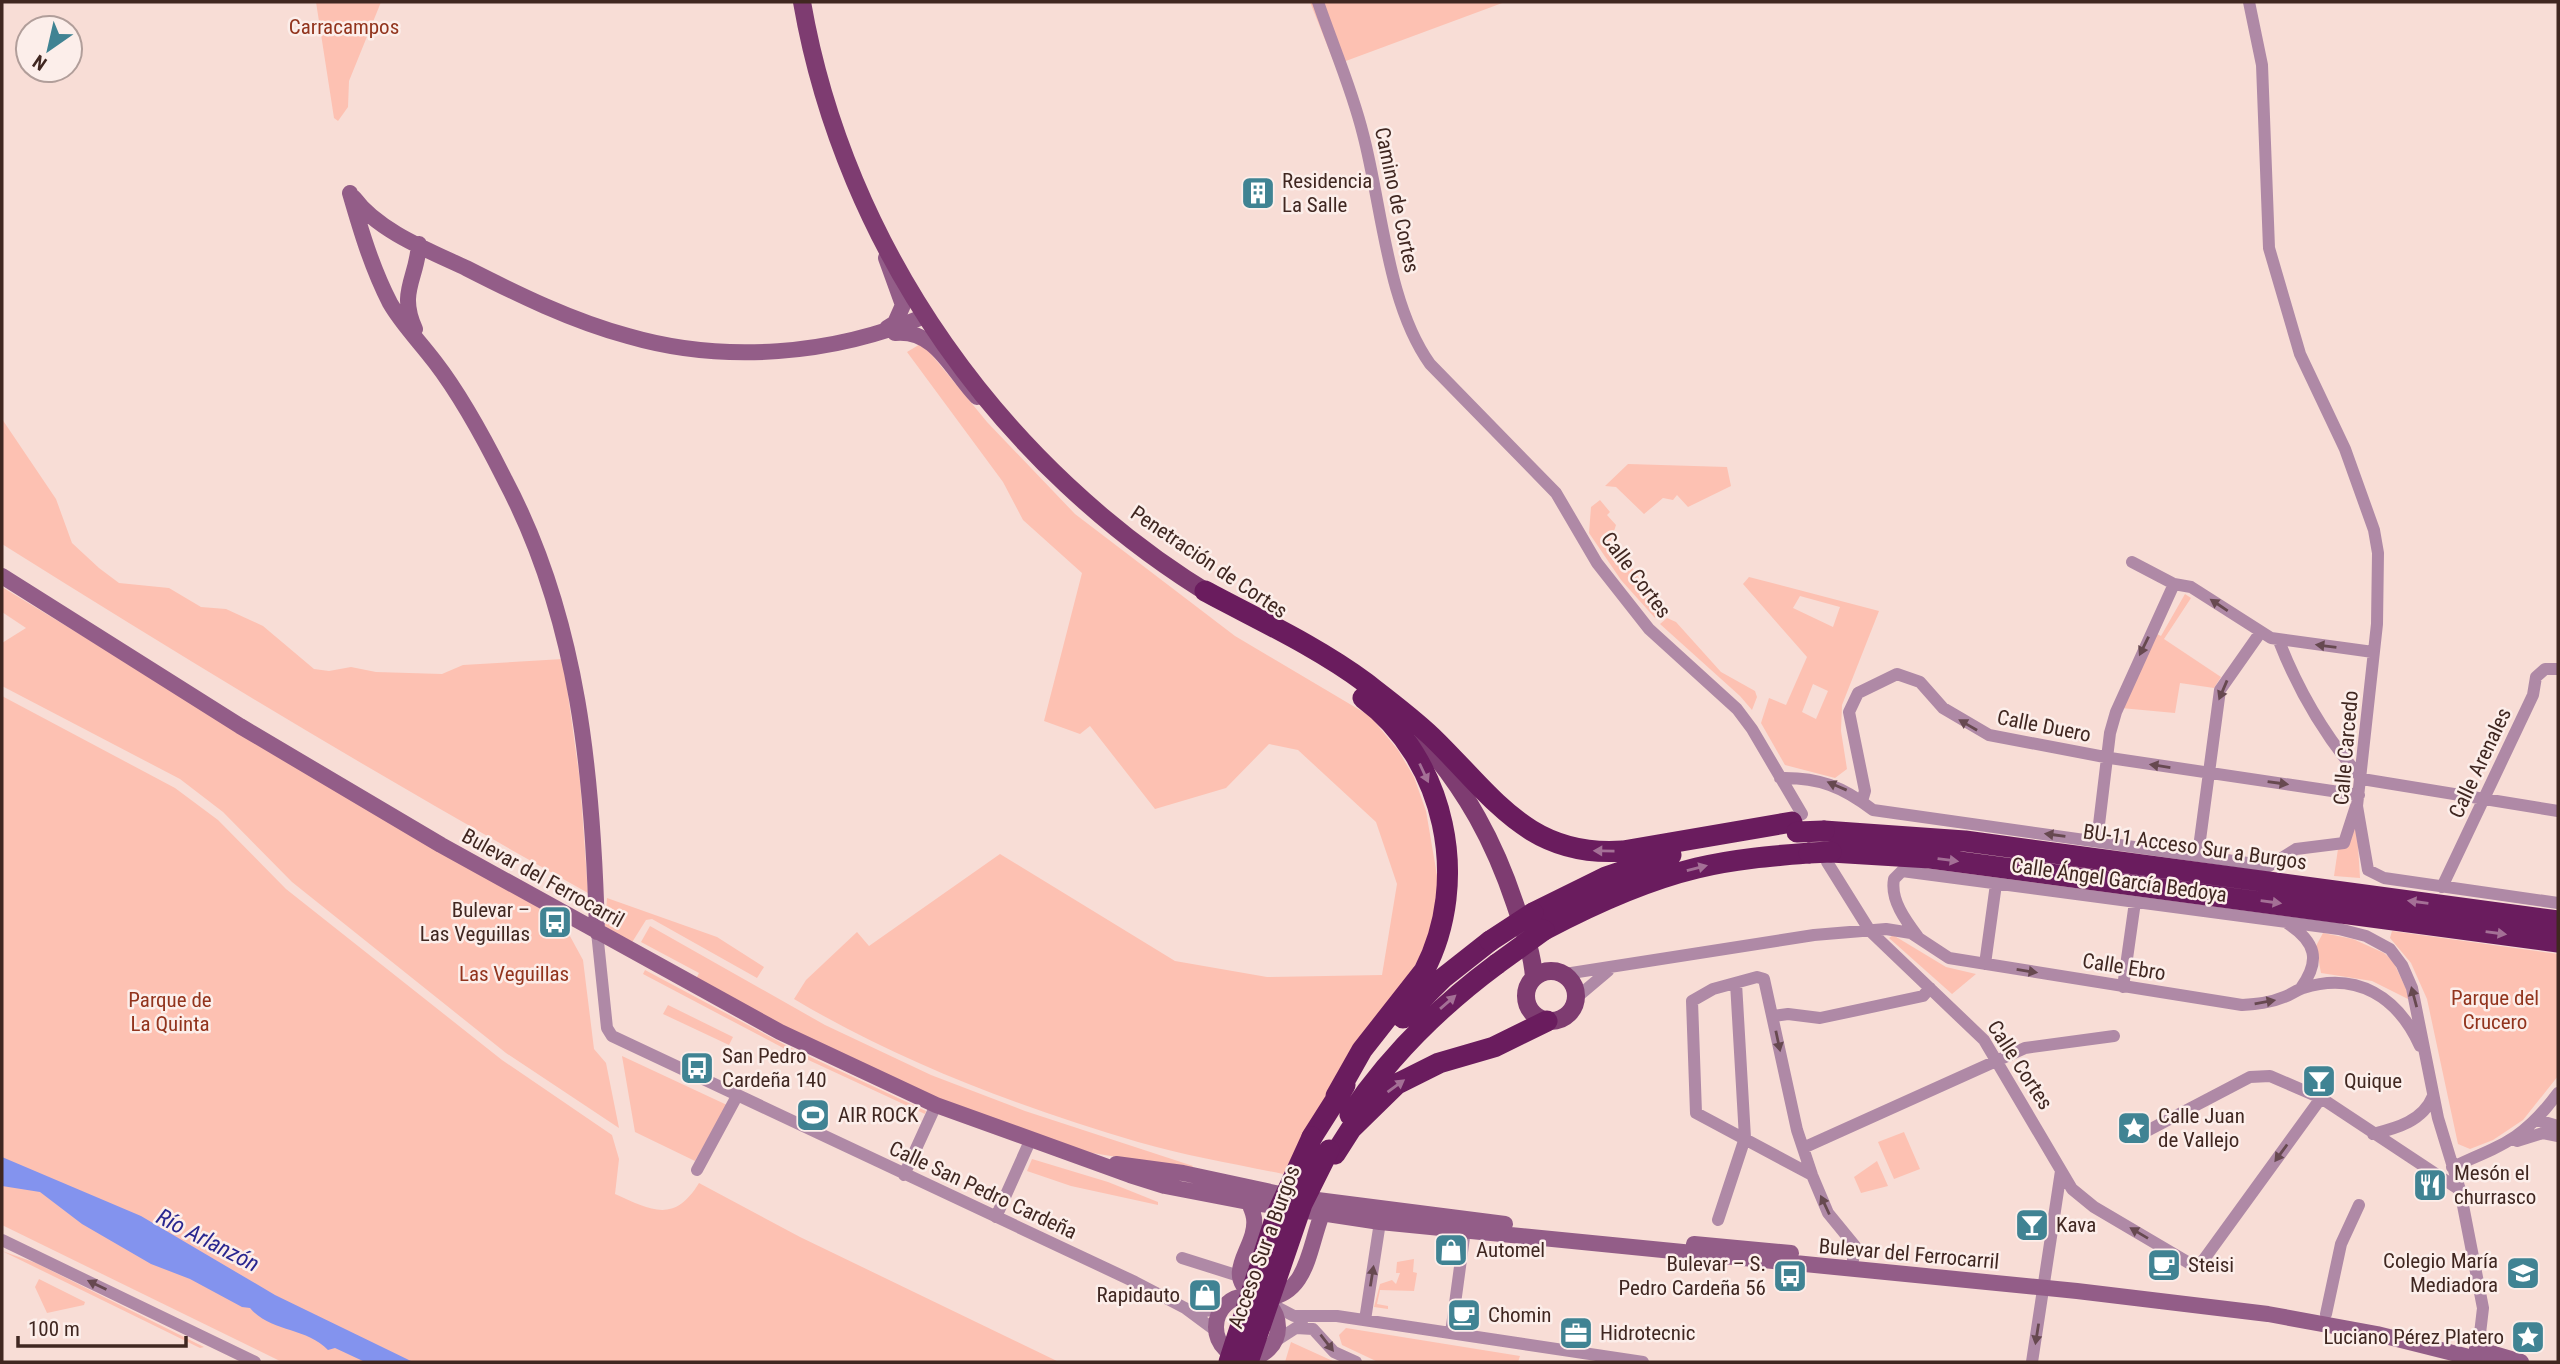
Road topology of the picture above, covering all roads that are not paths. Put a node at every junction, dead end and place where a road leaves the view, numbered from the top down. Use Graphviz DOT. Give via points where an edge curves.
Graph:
graph roads {
  1 [pos="802,2"];
  2 [pos="1318,2"];
  3 [pos="2249,2"];
  4 [pos="876,226"];
  5 [pos="390,228"];
  6 [pos="419,244"];
  7 [pos="367,248"];
  8 [pos="444,258"];
  9 [pos="415,268"];
  10 [pos="925,316"];
  11 [pos="879,334"];
  12 [pos="423,347"];
  13 [pos="1430,364"];
  14 [pos="994,410"];
  15 [pos="2132,562"];
  16 [pos="2,576"];
  17 [pos="2174,584"];
  18 [pos="1205,591"];
  19 [pos="2260,633"];
  20 [pos="2278,640"];
  21 [pos="2373,652"];
  22 [pos="2558,669"];
  23 [pos="2109,758"];
  24 [pos="2210,773"];
  25 [pos="1780,778"];
  26 [pos="2362,779"];
  27 [pos="2484,799"];
  28 [pos="2358,800"];
  29 [pos="1862,801"];
  30 [pos="2558,811"];
  31 [pos="1806,824"];
  32 [pos="2097,841"];
  33 [pos="2198,855"];
  34 [pos="1822,856"];
  35 [pos="1996,884"];
  36 [pos="2442,887"];
  37 [pos="2135,902"];
  38 [pos="1897,903"];
  39 [pos="2558,903"];
  40 [pos="1539,921"];
  41 [pos="2284,921"];
  42 [pos="2558,921"];
  43 [pos="1870,931"];
  44 [pos="597,932"];
  45 [pos="1918,937"];
  46 [pos="2558,942"];
  47 [pos="1985,964"];
  48 [pos="2313,968"];
  49 [pos="1612,969"];
  50 [pos="1549,974"];
  51 [pos="1736,983"];
  52 [pos="2328,983"];
  53 [pos="2123,986"];
  54 [pos="1930,988"];
  55 [pos="2301,988"];
  56 [pos="1576,998"];
  57 [pos="1773,1016"];
  58 [pos="1547,1021"];
  59 [pos="2113,1036"];
  60 [pos="1998,1060"];
  61 [pos="2428,1061"];
  62 [pos="737,1096"];
  63 [pos="1336,1096"];
  64 [pos="2433,1096"];
  65 [pos="2321,1098"];
  66 [pos="2554,1098"];
  67 [pos="936,1105"];
  68 [pos="2124,1119"];
  69 [pos="2537,1120"];
  70 [pos="2410,1121"];
  71 [pos="2558,1121"];
  72 [pos="2441,1130"];
  73 [pos="2555,1132"];
  74 [pos="2373,1134"];
  75 [pos="1745,1138"];
  76 [pos="1030,1141"];
  77 [pos="2507,1144"];
  78 [pos="1325,1147"];
  79 [pos="1803,1148"];
  80 [pos="1093,1161"];
  81 [pos="2452,1167"];
  82 [pos="697,1170"];
  83 [pos="2061,1170"];
  84 [pos="1183,1173"];
  85 [pos="904,1175"];
  86 [pos="1812,1175"];
  87 [pos="2460,1190"];
  88 [pos="2082,1199"];
  89 [pos="1248,1202"];
  90 [pos="2056,1205"];
  91 [pos="2359,1205"];
  92 [pos="1322,1214"];
  93 [pos="1429,1214"];
  94 [pos="996,1217"];
  95 [pos="1718,1220"];
  96 [pos="1379,1226"];
  97 [pos="1465,1230"];
  98 [pos="2,1241"];
  99 [pos="1854,1253"];
  100 [pos="1182,1258"];
  101 [pos="1239,1276"];
  102 [pos="2045,1284"];
  103 [pos="1261,1299"];
  104 [pos="1222,1307"];
  105 [pos="1185,1308"];
  106 [pos="2326,1314"];
  107 [pos="1325,1315"];
  108 [pos="1364,1320"];
  109 [pos="1296,1328"];
  110 [pos="1216,1331"];
  111 [pos="1451,1333"];
  112 [pos="1270,1351"];
  113 [pos="238,1358"];
  114 [pos="2480,1358"];
  115 [pos="1238,1361"];
  116 [pos="255,1362"];
  117 [pos="1356,1362"];
  118 [pos="1643,1362"];
  119 [pos="2032,1362"];
  120 [pos="2521,1362"];
  1 -- 4 [label="main road, Penetración de Cortes" via="822,91 846,161"];
  2 -- 13 [label="street, Camino de Cortes" via="1357,109 1399,301"];
  3 -- 21 [label="street, Calle Carcedo" via="2262,65 2269,248 2300,354 2345,449 2374,530 2379,584"];
  4 -- 10 [label="main road, Penetración de Cortes"];
  4 -- 11 [label="main road" via="903,305 895,323"];
  5 -- 6 [label="main road"];
  5 -- 7 [label="main road" via="376,235"];
  5 -- 7 [label="main road" via="366,212 350,193"];
  6 -- 8 [label="main road"];
  6 -- 9 [label="main road"];
  7 -- 12 [label="main road" via="391,304"];
  8 -- 9 [label="main road"];
  8 -- 11 [label="main road" via="598,327 648,341 759,351 829,345"];
  9 -- 12 [label="main road" via="407,289 407,309"];
  10 -- 11 [label="main road"];
  10 -- 14 [label="main road, Penetración de Cortes"];
  11 -- 14 [label="main road" via="911,331 928,339"];
  12 -- 44 [label="main road" via="447,379 506,481 552,589 576,684 584,740"];
  13 -- 25 [label="street, Calle Cortes" via="1556,493 1616,589 1654,633 1733,704"];
  14 -- 18 [label="main road, Penetración de Cortes" via="1099,513"];
  15 -- 17 [label="street"];
  16 -- 44 [label="main road, Bulevar del Ferrocarril" via="240,726"];
  19 -- 17 [label="street, one-way" via="2191,587"];
  17 -- 23 [label="street, one-way" via="2116,712"];
  31 -- 18 [label="highway, one-way" via="1613,852 1581,850 1545,839 1513,819 1431,736 1365,682 1297,639"];
  18 -- 50 [label="main road, Penetración de Cortes" via="1368,691 1419,737 1461,786 1490,838 1529,946"];
  18 -- 63 [label="highway, one-way" via="1367,700 1392,724 1420,763 1442,817 1448,883 1439,938 1424,971 1362,1050"];
  19 -- 20 [label="street"];
  19 -- 24 [label="street, one-way" via="2220,690"];
  21 -- 20 [label="street, one-way"];
  20 -- 26 [label="street" via="2318,718"];
  21 -- 26 [label="street, Calle Carcedo"];
  22 -- 27 [label="street, Calle Arenales" via="2545,669 2536,677 2533,695"];
  24 -- 23 [label="street, Calle Duero, one-way"];
  23 -- 29 [label="street, Calle Duero, one-way" via="1989,735 1943,708 1920,682 1892,675 1858,693 1849,712 1865,791"];
  23 -- 32 [label="street"];
  24 -- 28 [label="street, Calle Duero, one-way"];
  24 -- 33 [label="street"];
  29 -- 25 [label="street, Calle Ángel García Bedoya, one-way" via="1819,779"];
  25 -- 31 [label="street, Calle Cortes"];
  26 -- 27 [label="street"];
  26 -- 28 [label="street, Calle Carcedo"];
  27 -- 30 [label="street"];
  27 -- 36 [label="street, Calle Arenales"];
  28 -- 33 [label="street, Calle Ángel García Bedoya" via="2348,838 2342,844 2308,845 2269,866"];
  28 -- 36 [label="street, Calle Carcedo" via="2366,865 2372,874"];
  32 -- 29 [label="street, Calle Ángel García Bedoya, one-way" via="1873,810"];
  31 -- 40 [label="highway" via="1638,865"];
  42 -- 31 [label="highway, BU-11 Acceso Sur a Burgos, one-way" via="2059,854 1931,828"];
  32 -- 33 [label="street, Calle Ángel García Bedoya"];
  40 -- 34 [label="highway, BU-11 Acceso Sur a Burgos, one-way" via="1667,876 1733,860"];
  34 -- 43 [label="street, Calle Cortes"];
  34 -- 46 [label="highway, BU-11 Acceso Sur a Burgos, one-way" via="1930,858"];
  35 -- 37 [label="street, Calle Ángel García Bedoya"];
  35 -- 38 [label="street, Calle Ángel García Bedoya" via="1902,871 1893,884"];
  35 -- 47 [label="street"];
  36 -- 39 [label="street"];
  37 -- 41 [label="street, Calle Ángel García Bedoya"];
  37 -- 53 [label="street"];
  38 -- 43 [label="street" via="1889,918"];
  38 -- 45 [label="street, Calle Ebro"];
  40 -- 63 [label="highway, bridge" via="1490,941 1426,994"];
  78 -- 40 [label="highway, one-way, bridge" via="1421,1027 1497,964"];
  41 -- 48 [label="street" via="2306,937"];
  61 -- 41 [label="street, one-way" via="2412,988 2395,954 2354,932"];
  43 -- 45 [label="street, Calle Ebro" via="1896,929"];
  43 -- 49 [label="street, Calle Ebro" via="1732,947"];
  43 -- 54 [label="street, Calle Cortes"];
  44 -- 62 [label="street, Calle San Pedro Cardeña" via="607,1028 612,1036"];
  44 -- 67 [label="main road, Bulevar del Ferrocarril" via="780,1032"];
  45 -- 47 [label="street, Calle Ebro" via="1950,958"];
  47 -- 53 [label="street, Calle Ebro, one-way"];
  48 -- 52 [label="street"];
  48 -- 55 [label="street"];
  49 -- 50 [label="street, Calle Ebro"];
  49 -- 56 [label="street"];
  50 -- 56 [label="main road" via="1574,985"];
  50 -- 58 [label="main road" via="1526,991 1528,1007"];
  51 -- 57 [label="street" via="1764,979"];
  51 -- 75 [label="street"];
  51 -- 75 [label="street" via="1692,1001 1696,1113"];
  52 -- 55 [label="street, Calle Ebro"];
  52 -- 61 [label="street" via="2365,986 2391,1002 2411,1027"];
  53 -- 55 [label="street, Calle Ebro, one-way" via="2242,1005 2278,999"];
  54 -- 57 [label="street" via="1923,996 1819,1018"];
  54 -- 60 [label="street, Calle Cortes" via="1967,1020"];
  56 -- 58 [label="main road" via="1570,1013"];
  57 -- 79 [label="street, one-way"];
  78 -- 58 [label="highway, one-way" via="1352,1129 1397,1084"];
  59 -- 60 [label="street" via="2025,1048"];
  60 -- 79 [label="street"];
  60 -- 83 [label="street, Calle Cortes"];
  61 -- 64 [label="street"];
  62 -- 82 [label="street"];
  62 -- 85 [label="street, Calle San Pedro Cardeña"];
  63 -- 78 [label="highway"];
  64 -- 70 [label="street" via="2424,1112"];
  64 -- 72 [label="street"];
  65 -- 68 [label="street" via="2286,1081 2259,1075 2145,1132"];
  65 -- 74 [label="street"];
  65 -- 88 [label="street, Calle Cortes, one-way" via="2197,1264"];
  66 -- 69 [label="street"];
  66 -- 71 [label="street"];
  67 -- 76 [label="main road, Bulevar del Ferrocarril"];
  67 -- 85 [label="street"];
  69 -- 73 [label="street"];
  69 -- 77 [label="street"];
  70 -- 72 [label="street" via="2425,1120"];
  70 -- 74 [label="street"];
  72 -- 81 [label="street"];
  73 -- 77 [label="street"];
  74 -- 87 [label="street"];
  75 -- 86 [label="street"];
  75 -- 95 [label="street"];
  76 -- 80 [label="main road, Bulevar del Ferrocarril"];
  76 -- 94 [label="street"];
  77 -- 81 [label="street"];
  78 -- 115 [label="highway, Acceso Sur a Burgos, bridge" via="1292,1252 1279,1270"];
  78 -- 115 [label="highway, bridge" via="1276,1216"];
  79 -- 86 [label="street"];
  80 -- 84 [label="main road, Bulevar del Ferrocarril"];
  80 -- 89 [label="main road, Bulevar del Ferrocarril" via="1165,1186"];
  81 -- 87 [label="street"];
  83 -- 88 [label="street, Calle Cortes"];
  83 -- 90 [label="street"];
  84 -- 89 [label="main road" via="1238,1190"];
  84 -- 93 [label="main road, Bulevar del Ferrocarril" via="1294,1197"];
  85 -- 94 [label="street, Calle San Pedro Cardeña"];
  99 -- 86 [label="street, one-way" via="1828,1213"];
  87 -- 114 [label="street" via="2483,1308"];
  88 -- 90 [label="street" via="2066,1196"];
  89 -- 92 [label="main road, Bulevar del Ferrocarril"];
  89 -- 101 [label="main road" via="1254,1221"];
  90 -- 102 [label="street"];
  91 -- 106 [label="street" via="2341,1244"];
  92 -- 93 [label="main road, Bulevar del Ferrocarril" via="1337,1208 1419,1218"];
  92 -- 96 [label="main road, Bulevar del Ferrocarril"];
  92 -- 103 [label="main road" via="1298,1282 1283,1295"];
  93 -- 99 [label="main road, Bulevar del Ferrocarril"];
  94 -- 105 [label="street, Calle San Pedro Cardeña"];
  96 -- 97 [label="main road, Bulevar del Ferrocarril"];
  108 -- 96 [label="street, one-way"];
  97 -- 102 [label="main road, Bulevar del Ferrocarril"];
  97 -- 111 [label="street"];
  113 -- 98 [label="street, one-way"];
  99 -- 102 [label="main road, Bulevar del Ferrocarril"];
  100 -- 101 [label="street"];
  101 -- 103 [label="main road" via="1244,1288"];
  102 -- 106 [label="main road, Bulevar del Ferrocarril"];
  102 -- 114 [label="main road, Bulevar del Ferrocarril" via="2268,1314"];
  102 -- 119 [label="street, one-way"];
  103 -- 104 [label="main road" via="1234,1297"];
  103 -- 107 [label="street" via="1294,1316"];
  103 -- 112 [label="main road" via="1278,1322"];
  104 -- 105 [label="street, Calle San Pedro Cardeña" via="1206,1311"];
  104 -- 110 [label="main road"];
  105 -- 110 [label="street, Calle San Pedro Cardeña"];
  106 -- 114 [label="main road, Bulevar del Ferrocarril"];
  107 -- 108 [label="street"];
  107 -- 109 [label="street"];
  108 -- 111 [label="street"];
  109 -- 112 [label="street"];
  109 -- 117 [label="street, one-way" via="1313,1329 1334,1352"];
  110 -- 115 [label="main road"];
  111 -- 118 [label="street"];
  112 -- 115 [label="main road"];
  113 -- 116 [label="street"];
  114 -- 120 [label="main road, Bulevar del Ferrocarril"];
}
